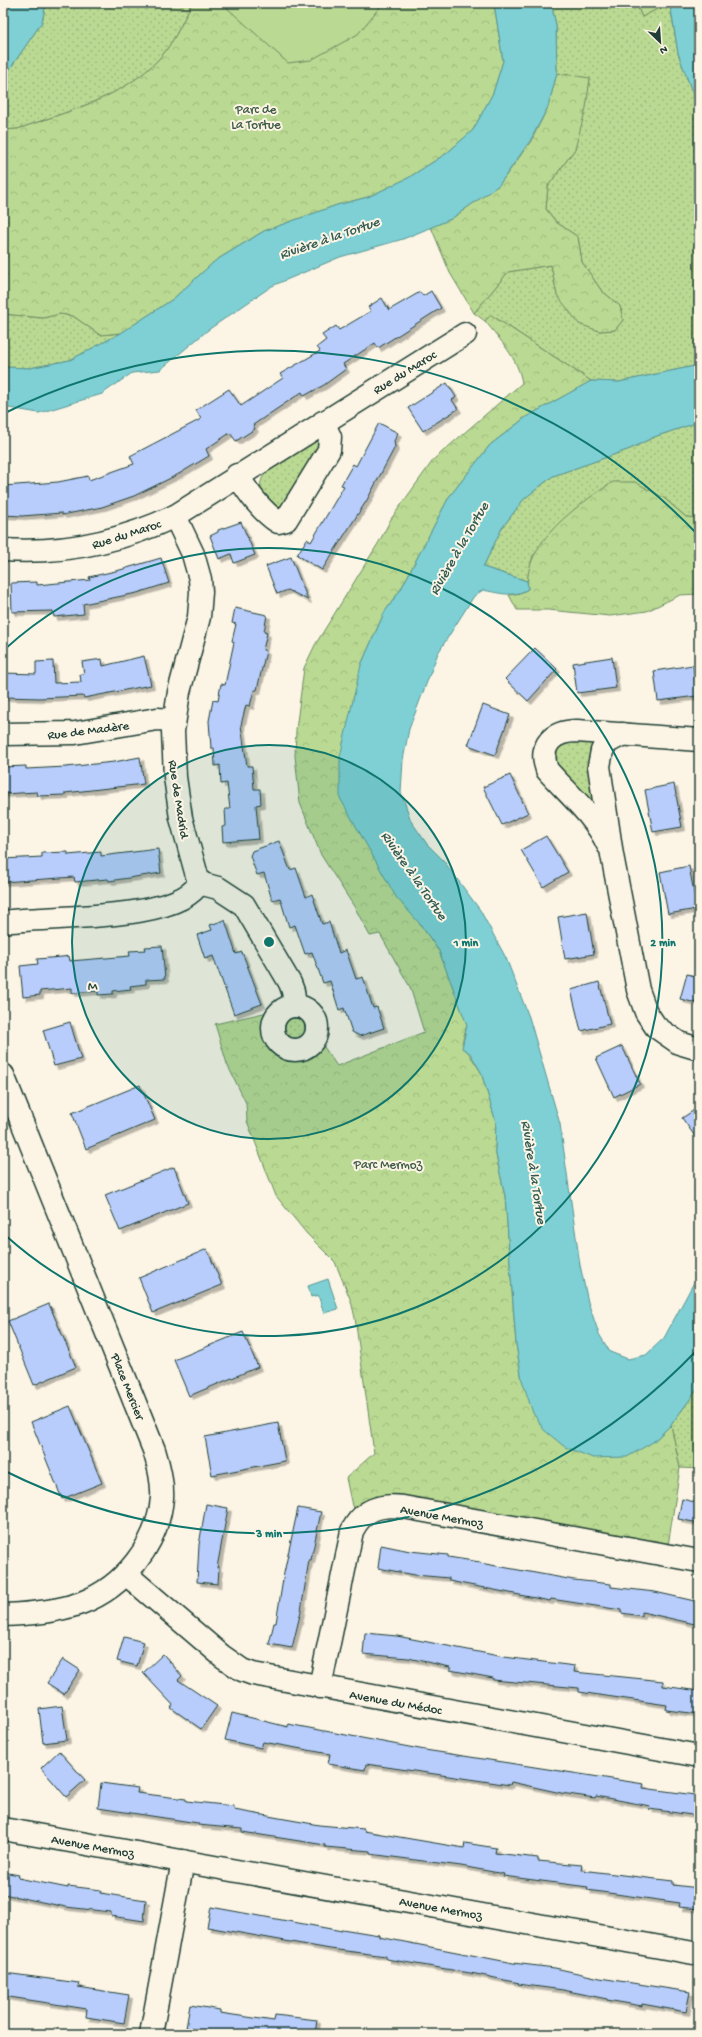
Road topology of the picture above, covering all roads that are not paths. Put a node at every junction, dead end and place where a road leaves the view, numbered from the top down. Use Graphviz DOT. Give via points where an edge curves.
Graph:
graph roads {
  1 [pos="465,334"];
  2 [pos="323,422"];
  3 [pos="237,475"];
  4 [pos="175,516"];
  5 [pos="3,550"];
  6 [pos="173,720"];
  7 [pos="3,734"];
  8 [pos="623,734"];
  9 [pos="699,740"];
  10 [pos="612,855"];
  11 [pos="199,883"];
  12 [pos="3,922"];
  13 [pos="295,1006"];
  14 [pos="699,1049"];
  15 [pos="3,1075"];
  16 [pos="699,1561"];
  17 [pos="126,1574"];
  18 [pos="3,1615"];
  19 [pos="320,1687"];
  20 [pos="699,1756"];
  21 [pos="3,1829"];
  22 [pos="183,1861"];
  23 [pos="699,1954"];
  24 [pos="151,2034"];
  1 -- 2 [label="street, Rue du Maroc"];
  2 -- 3 [label="street, Rue du Maroc"];
  2 -- 3 [label="street" via="330,437 330,450 286,520 278,522 270,516"];
  3 -- 4 [label="street, Rue du Maroc"];
  4 -- 5 [label="street, Rue du Maroc" via="140,530 88,545 50,550"];
  4 -- 6 [label="street, Rue de Madrid" via="193,554 201,592 199,617"];
  6 -- 7 [label="street, Rue de Madère" via="157,719 75,733"];
  6 -- 11 [label="street, Rue de Madrid" via="175,777 179,805"];
  8 -- 9 [label="street"];
  8 -- 10 [label="street" via="606,743 599,766"];
  8 -- 10 [label="street" via="565,731 556,734 545,750 544,761 547,770 598,826"];
  10 -- 14 [label="street" via="638,990 644,1008 656,1027 665,1034 679,1043"];
  11 -- 12 [label="street" via="191,893 179,900 138,910 89,918"];
  11 -- 13 [label="street" via="218,888 244,905 290,983 294,991"];
  15 -- 17 [label="street, Place Mercier" via="148,1432 158,1464 162,1497 159,1515 143,1551"];
  16 -- 19 [label="street, Avenue Mermoz" via="403,1508 386,1506 370,1510 362,1515 352,1531"];
  17 -- 18 [label="street, Place Mercier" via="102,1593 76,1605 49,1611"];
  17 -- 19 [label="street, Avenue du Médoc" via="242,1670"];
  19 -- 20 [label="street, Avenue du Médoc"];
  21 -- 22 [label="street, Avenue Mermoz"];
  22 -- 23 [label="street, Avenue Mermoz"];
  22 -- 24 [label="street"];
}
